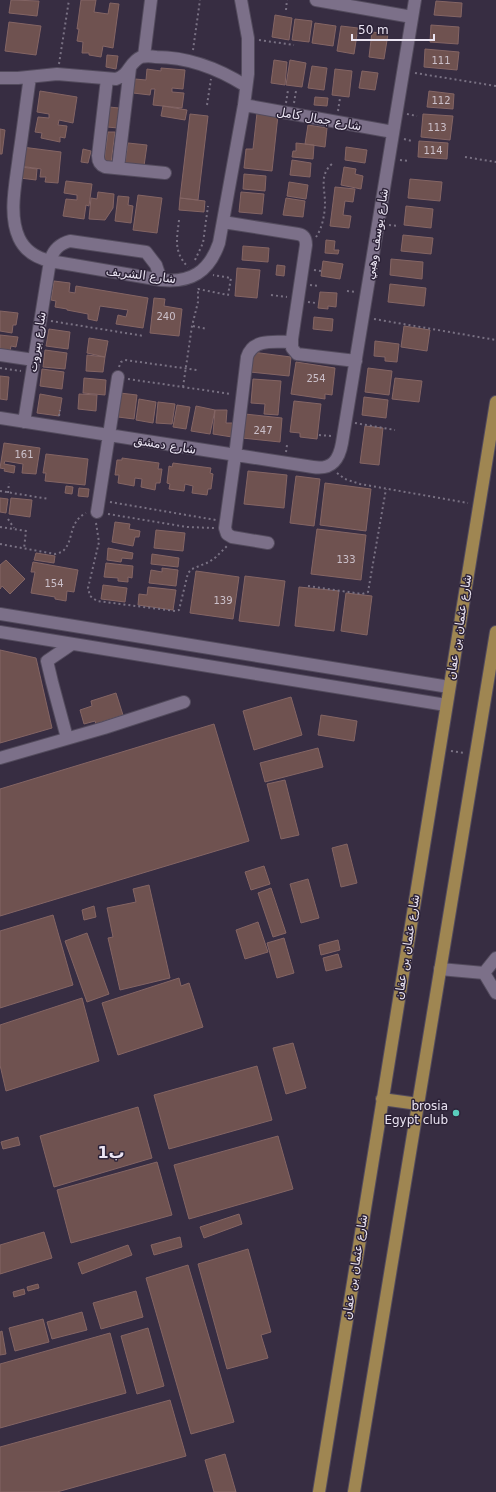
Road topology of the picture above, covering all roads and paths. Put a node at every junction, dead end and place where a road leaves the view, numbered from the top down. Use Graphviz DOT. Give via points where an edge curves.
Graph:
graph roads {
  1 [pos="69,0"];
  2 [pos="151,0"];
  3 [pos="200,0"];
  4 [pos="241,0"];
  5 [pos="287,0"];
  6 [pos="316,0"];
  7 [pos="415,0"];
  8 [pos="286,10"];
  9 [pos="412,16"];
  10 [pos="248,38"];
  11 [pos="294,45"];
  12 [pos="144,56"];
  13 [pos="191,61"];
  14 [pos="130,68"];
  15 [pos="213,68"];
  16 [pos="403,71"];
  17 [pos="57,74"];
  18 [pos="30,77"];
  19 [pos="0,78"];
  20 [pos="107,79"];
  21 [pos="246,86"];
  22 [pos="496,86"];
  23 [pos="207,105"];
  24 [pos="244,105"];
  25 [pos="393,132"];
  26 [pos="465,158"];
  27 [pos="496,162"];
  28 [pos="332,164"];
  29 [pos="118,168"];
  30 [pos="165,173"];
  31 [pos="208,206"];
  32 [pos="179,220"];
  33 [pos="223,222"];
  34 [pos="306,242"];
  35 [pos="50,261"];
  36 [pos="196,274"];
  37 [pos="161,280"];
  38 [pos="198,289"];
  39 [pos="271,295"];
  40 [pos="298,298"];
  41 [pos="363,317"];
  42 [pos="41,319"];
  43 [pos="192,326"];
  44 [pos="207,328"];
  45 [pos="144,336"];
  46 [pos="496,340"];
  47 [pos="291,342"];
  48 [pos="0,355"];
  49 [pos="34,360"];
  50 [pos="356,361"];
  51 [pos="0,368"];
  52 [pos="186,369"];
  53 [pos="197,370"];
  54 [pos="32,373"];
  55 [pos="118,377"];
  56 [pos="183,387"];
  57 [pos="242,396"];
  58 [pos="496,402"];
  59 [pos="0,418"];
  60 [pos="495,419"];
  61 [pos="24,422"];
  62 [pos="346,422"];
  63 [pos="395,430"];
  64 [pos="109,436"];
  65 [pos="235,456"];
  66 [pos="330,465"];
  67 [pos="9,483"];
  68 [pos="386,489"];
  69 [pos="0,491"];
  70 [pos="8,492"];
  71 [pos="49,499"];
  72 [pos="479,505"];
  73 [pos="98,506"];
  74 [pos="8,519"];
  75 [pos="0,527"];
  76 [pos="15,529"];
  77 [pos="227,529"];
  78 [pos="268,543"];
  79 [pos="0,544"];
  80 [pos="24,548"];
  81 [pos="308,586"];
  82 [pos="0,614"];
  83 [pos="0,632"];
  84 [pos="496,632"];
  85 [pos="72,644"];
  86 [pos="273,658"];
  87 [pos="316,665"];
  88 [pos="269,676"];
  89 [pos="314,683"];
  90 [pos="449,686"];
  91 [pos="184,702"];
  92 [pos="446,705"];
  93 [pos="67,738"];
  94 [pos="439,749"];
  95 [pos="476,754"];
  96 [pos="0,758"];
  97 [pos="496,958"];
  98 [pos="440,969"];
  99 [pos="484,973"];
  100 [pos="496,993"];
  101 [pos="382,1099"];
  102 [pos="418,1104"];
  103 [pos="319,1492"];
  104 [pos="354,1492"];
  1 -- 17 [label="path"];
  2 -- 12 [label="street"];
  3 -- 13 [label="path"];
  4 -- 10 [label="street"];
  5 -- 8 [label="path"];
  6 -- 9 [label="street"];
  7 -- 9 [label="street, شارع يوسف وهبي"];
  9 -- 16 [label="street, شارع يوسف وهبي"];
  10 -- 11 [label="path"];
  10 -- 21 [label="street"];
  12 -- 13 [label="street"];
  12 -- 14 [label="street"];
  13 -- 15 [label="street"];
  14 -- 20 [label="street" via="121,78"];
  14 -- 29 [label="street"];
  15 -- 21 [label="street"];
  15 -- 23 [label="path"];
  16 -- 22 [label="path"];
  16 -- 25 [label="street, شارع يوسف وهبي"];
  17 -- 18 [label="street"];
  17 -- 20 [label="street"];
  18 -- 19 [label="street"];
  18 -- 35 [label="street, شارع الشريف" via="15,190 16,230 25,248 41,259"];
  20 -- 29 [label="street" via="98,160 102,166"];
  21 -- 24 [label="street"];
  24 -- 25 [label="street, شارع جمال كامل"];
  24 -- 33 [label="street"];
  25 -- 41 [label="street, شارع يوسف وهبي"];
  26 -- 27 [label="path"];
  28 -- 34 [label="path" via="324,180 325,204 321,228 314,239"];
  29 -- 30 [label="street"];
  31 -- 32 [label="path" via="203,243 189,267 176,246"];
  33 -- 34 [label="street" via="298,234 303,236"];
  33 -- 36 [label="street" via="210,263"];
  34 -- 40 [label="street"];
  35 -- 37 [label="street, شارع الشريف"];
  35 -- 37 [label="street" via="56,247 70,240 146,252 156,264"];
  35 -- 42 [label="street, شارع بيروت"];
  36 -- 37 [label="street, شارع الشريف" via="178,281"];
  36 -- 38 [label="path"];
  36 -- 38 [label="path" via="232,279 228,295"];
  38 -- 43 [label="path" via="198,302"];
  39 -- 40 [label="path"];
  40 -- 47 [label="street"];
  41 -- 46 [label="path"];
  41 -- 50 [label="street, شارع يوسف وهبي"];
  42 -- 45 [label="path"];
  42 -- 49 [label="street, شارع بيروت"];
  43 -- 44 [label="path"];
  43 -- 52 [label="path"];
  47 -- 50 [label="street" via="297,354"];
  47 -- 57 [label="street" via="260,343 249,350"];
  48 -- 49 [label="street"];
  49 -- 54 [label="street, شارع بيروت"];
  50 -- 62 [label="street, شارع يوسف وهبي"];
  51 -- 54 [label="path"];
  52 -- 53 [label="path"];
  52 -- 55 [label="path" via="125,360 120,365"];
  52 -- 56 [label="path"];
  54 -- 61 [label="street, شارع بيروت"];
  55 -- 56 [label="path"];
  55 -- 64 [label="street"];
  56 -- 57 [label="path"];
  57 -- 65 [label="street"];
  58 -- 60 [label="main road, شارع عثمان بن عفان"];
  59 -- 61 [label="street, شارع دمشق"];
  60 -- 72 [label="main road, شارع عثمان بن عفان"];
  61 -- 64 [label="street, شارع دمشق"];
  62 -- 63 [label="path"];
  62 -- 66 [label="street, شارع يوسف وهبي" via="341,450"];
  64 -- 65 [label="street, شارع دمشق"];
  64 -- 73 [label="street"];
  65 -- 66 [label="street, شارع دمشق" via="317,468"];
  65 -- 77 [label="street"];
  66 -- 68 [label="path" via="338,474 352,482"];
  67 -- 70 [label="path"];
  68 -- 72 [label="path"];
  68 -- 81 [label="path" via="368,592 362,594"];
  69 -- 70 [label="path"];
  70 -- 71 [label="path"];
  72 -- 90 [label="main road, شارع عثمان بن عفان"];
  73 -- 77 [label="path"];
  73 -- 77 [label="path" via="187,527"];
  73 -- 77 [label="path" via="96,523 99,542 88,588 90,596 97,601 179,610 188,573 216,558 228,544"];
  73 -- 80 [label="path" via="75,521 67,546 62,552 54,554"];
  74 -- 76 [label="path"];
  75 -- 76 [label="path"];
  76 -- 80 [label="path" via="26,531"];
  77 -- 78 [label="street"];
  79 -- 80 [label="path"];
  82 -- 86 [label="street"];
  83 -- 85 [label="street"];
  84 -- 95 [label="main road"];
  85 -- 88 [label="street"];
  85 -- 93 [label="street" via="48,661"];
  86 -- 87 [label="street"];
  86 -- 88 [label="street"];
  87 -- 89 [label="street"];
  87 -- 90 [label="street"];
  88 -- 89 [label="street"];
  89 -- 92 [label="street"];
  90 -- 92 [label="main road, شارع عثمان بن عفان"];
  91 -- 93 [label="street"];
  92 -- 94 [label="main road, شارع عثمان بن عفان"];
  93 -- 96 [label="street"];
  94 -- 95 [label="path"];
  94 -- 101 [label="main road, شارع عثمان بن عفان"];
  95 -- 98 [label="main road"];
  97 -- 99 [label="street"];
  98 -- 99 [label="street"];
  98 -- 102 [label="main road"];
  99 -- 100 [label="street"];
  101 -- 102 [label="main road"];
  101 -- 103 [label="main road, شارع عثمان بن عفان"];
  102 -- 104 [label="main road"];
}
